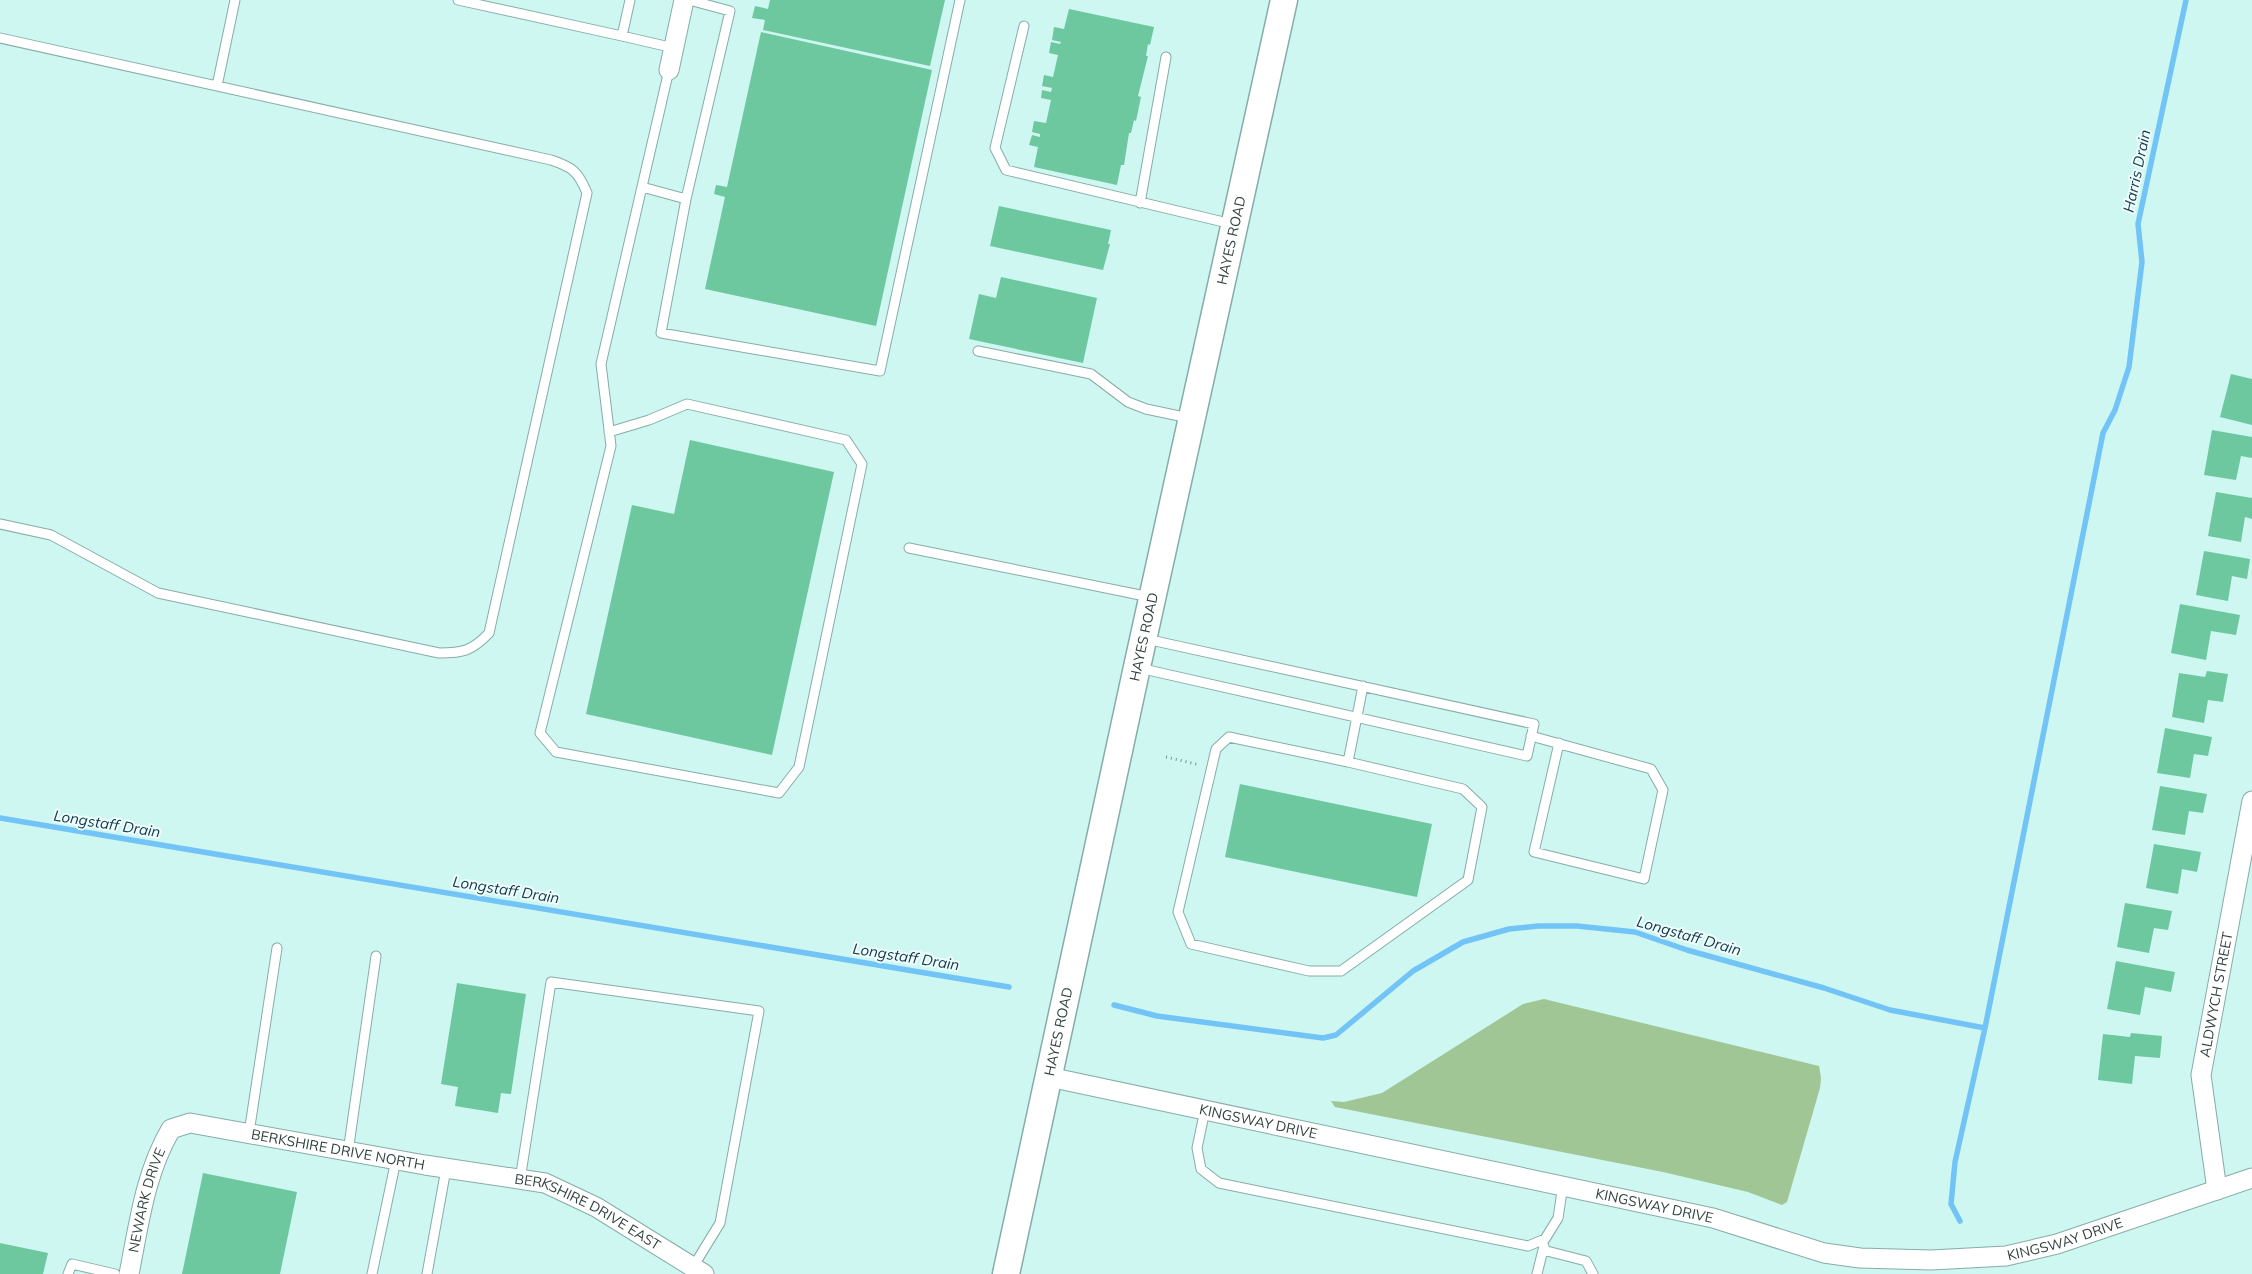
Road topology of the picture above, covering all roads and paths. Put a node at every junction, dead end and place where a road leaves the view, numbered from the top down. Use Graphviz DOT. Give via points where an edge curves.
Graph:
graph roads {
  1 [pos="235,0"];
  2 [pos="458,0"];
  3 [pos="630,0"];
  4 [pos="684,0"];
  5 [pos="689,0"];
  6 [pos="960,0"];
  7 [pos="1284,0"];
  8 [pos="1024,26"];
  9 [pos="622,36"];
  10 [pos="0,38"];
  11 [pos="674,48"];
  12 [pos="1166,57"];
  13 [pos="669,70"];
  14 [pos="216,86"];
  15 [pos="642,187"];
  16 [pos="686,200"];
  17 [pos="1140,204"];
  18 [pos="1235,225"];
  19 [pos="978,350"];
  20 [pos="1191,418"];
  21 [pos="609,432"];
  22 [pos="0,524"];
  23 [pos="909,548"];
  24 [pos="1153,598"];
  25 [pos="1144,639"];
  26 [pos="1137,667"];
  27 [pos="1363,686"];
  28 [pos="1356,718"];
  29 [pos="1531,736"];
  30 [pos="1559,743"];
  31 [pos="1166,758"];
  32 [pos="1348,762"];
  33 [pos="1211,768"];
  34 [pos="2252,802"];
  35 [pos="277,948"];
  36 [pos="376,956"];
  37 [pos="1049,1077"];
  38 [pos="1206,1110"];
  39 [pos="171,1129"];
  40 [pos="248,1133"];
  41 [pos="348,1152"];
  42 [pos="396,1160"];
  43 [pos="446,1169"];
  44 [pos="2252,1178"];
  45 [pos="513,1179"];
  46 [pos="1562,1185"];
  47 [pos="2217,1190"];
  48 [pos="1545,1239"];
  49 [pos="1543,1250"];
  50 [pos="698,1271"];
  51 [pos="68,1274"];
  52 [pos="115,1274"];
  53 [pos="129,1274"];
  54 [pos="372,1274"];
  55 [pos="427,1274"];
  56 [pos="1006,1274"];
  57 [pos="1537,1274"];
  58 [pos="1593,1274"];
  1 -- 14 [label="lane"];
  2 -- 9 [label="lane"];
  3 -- 9 [label="lane"];
  4 -- 11 [label="street"];
  5 -- 16 [label="lane" via="730,11"];
  6 -- 16 [label="lane" via="880,371 661,333"];
  7 -- 18 [label="main road, HAYES ROAD"];
  8 -- 17 [label="lane" via="995,148 1006,170"];
  9 -- 11 [label="lane"];
  10 -- 14 [label="lane"];
  11 -- 13 [label="street"];
  12 -- 17 [label="lane"];
  13 -- 15 [label="lane"];
  14 -- 22 [label="lane" via="551,160 569,166 581,178 586,193 489,633 476,646 459,653 439,653 158,592 52,535"];
  15 -- 16 [label="lane"];
  15 -- 21 [label="lane" via="601,364"];
  17 -- 18 [label="lane"];
  18 -- 20 [label="main road, HAYES ROAD"];
  19 -- 20 [label="lane" via="1091,374 1128,402"];
  20 -- 24 [label="main road, HAYES ROAD"];
  21 -- 21 [label="lane" via="611,446 540,733 556,752 780,792 798,767 862,464 846,440 687,404"];
  23 -- 24 [label="lane"];
  24 -- 25 [label="main road, HAYES ROAD"];
  25 -- 26 [label="main road, HAYES ROAD"];
  25 -- 27 [label="lane"];
  26 -- 28 [label="lane"];
  26 -- 37 [label="main road, HAYES ROAD"];
  27 -- 28 [label="lane"];
  27 -- 29 [label="lane" via="1534,724"];
  28 -- 29 [label="lane" via="1527,756"];
  28 -- 32 [label="lane"];
  29 -- 30 [label="lane"];
  30 -- 30 [label="lane" via="1651,768 1663,790 1644,879 1534,852"];
  31 -- 33 [label="path"];
  32 -- 33 [label="lane" via="1229,737 1216,749"];
  32 -- 33 [label="lane" via="1463,789 1482,807 1468,880 1341,971 1309,971 1191,944 1178,912"];
  34 -- 47 [label="street, ALDWYCH STREET" via="2200,1075"];
  35 -- 40 [label="lane"];
  36 -- 41 [label="lane"];
  37 -- 38 [label="street, KINGSWAY DRIVE"];
  37 -- 56 [label="main road, HAYES ROAD"];
  38 -- 46 [label="street, KINGSWAY DRIVE"];
  38 -- 48 [label="lane" via="1198,1148 1201,1169 1219,1183 1528,1246"];
  39 -- 40 [label="street, BERKSHIRE DRIVE NORTH" via="190,1123"];
  39 -- 53 [label="street, NEWARK DRIVE" via="159,1148 150,1174"];
  40 -- 41 [label="street, BERKSHIRE DRIVE NORTH"];
  41 -- 42 [label="street, BERKSHIRE DRIVE NORTH"];
  42 -- 43 [label="street, BERKSHIRE DRIVE NORTH"];
  42 -- 54 [label="lane"];
  43 -- 45 [label="street, BERKSHIRE DRIVE NORTH"];
  43 -- 55 [label="lane"];
  44 -- 47 [label="street, KINGSWAY DRIVE"];
  45 -- 50 [label="street, BERKSHIRE DRIVE EAST" via="545,1184 596,1207"];
  45 -- 50 [label="lane" via="551,982 758,1011 720,1223"];
  46 -- 47 [label="street, KINGSWAY DRIVE" via="1713,1218 1824,1252 1860,1258 1931,1260 2006,1256 2057,1244"];
  46 -- 48 [label="lane" via="1558,1218"];
  48 -- 49 [label="lane"];
  49 -- 57 [label="lane"];
  49 -- 58 [label="lane" via="1586,1261"];
  51 -- 52 [label="lane" via="72,1264"];
}
